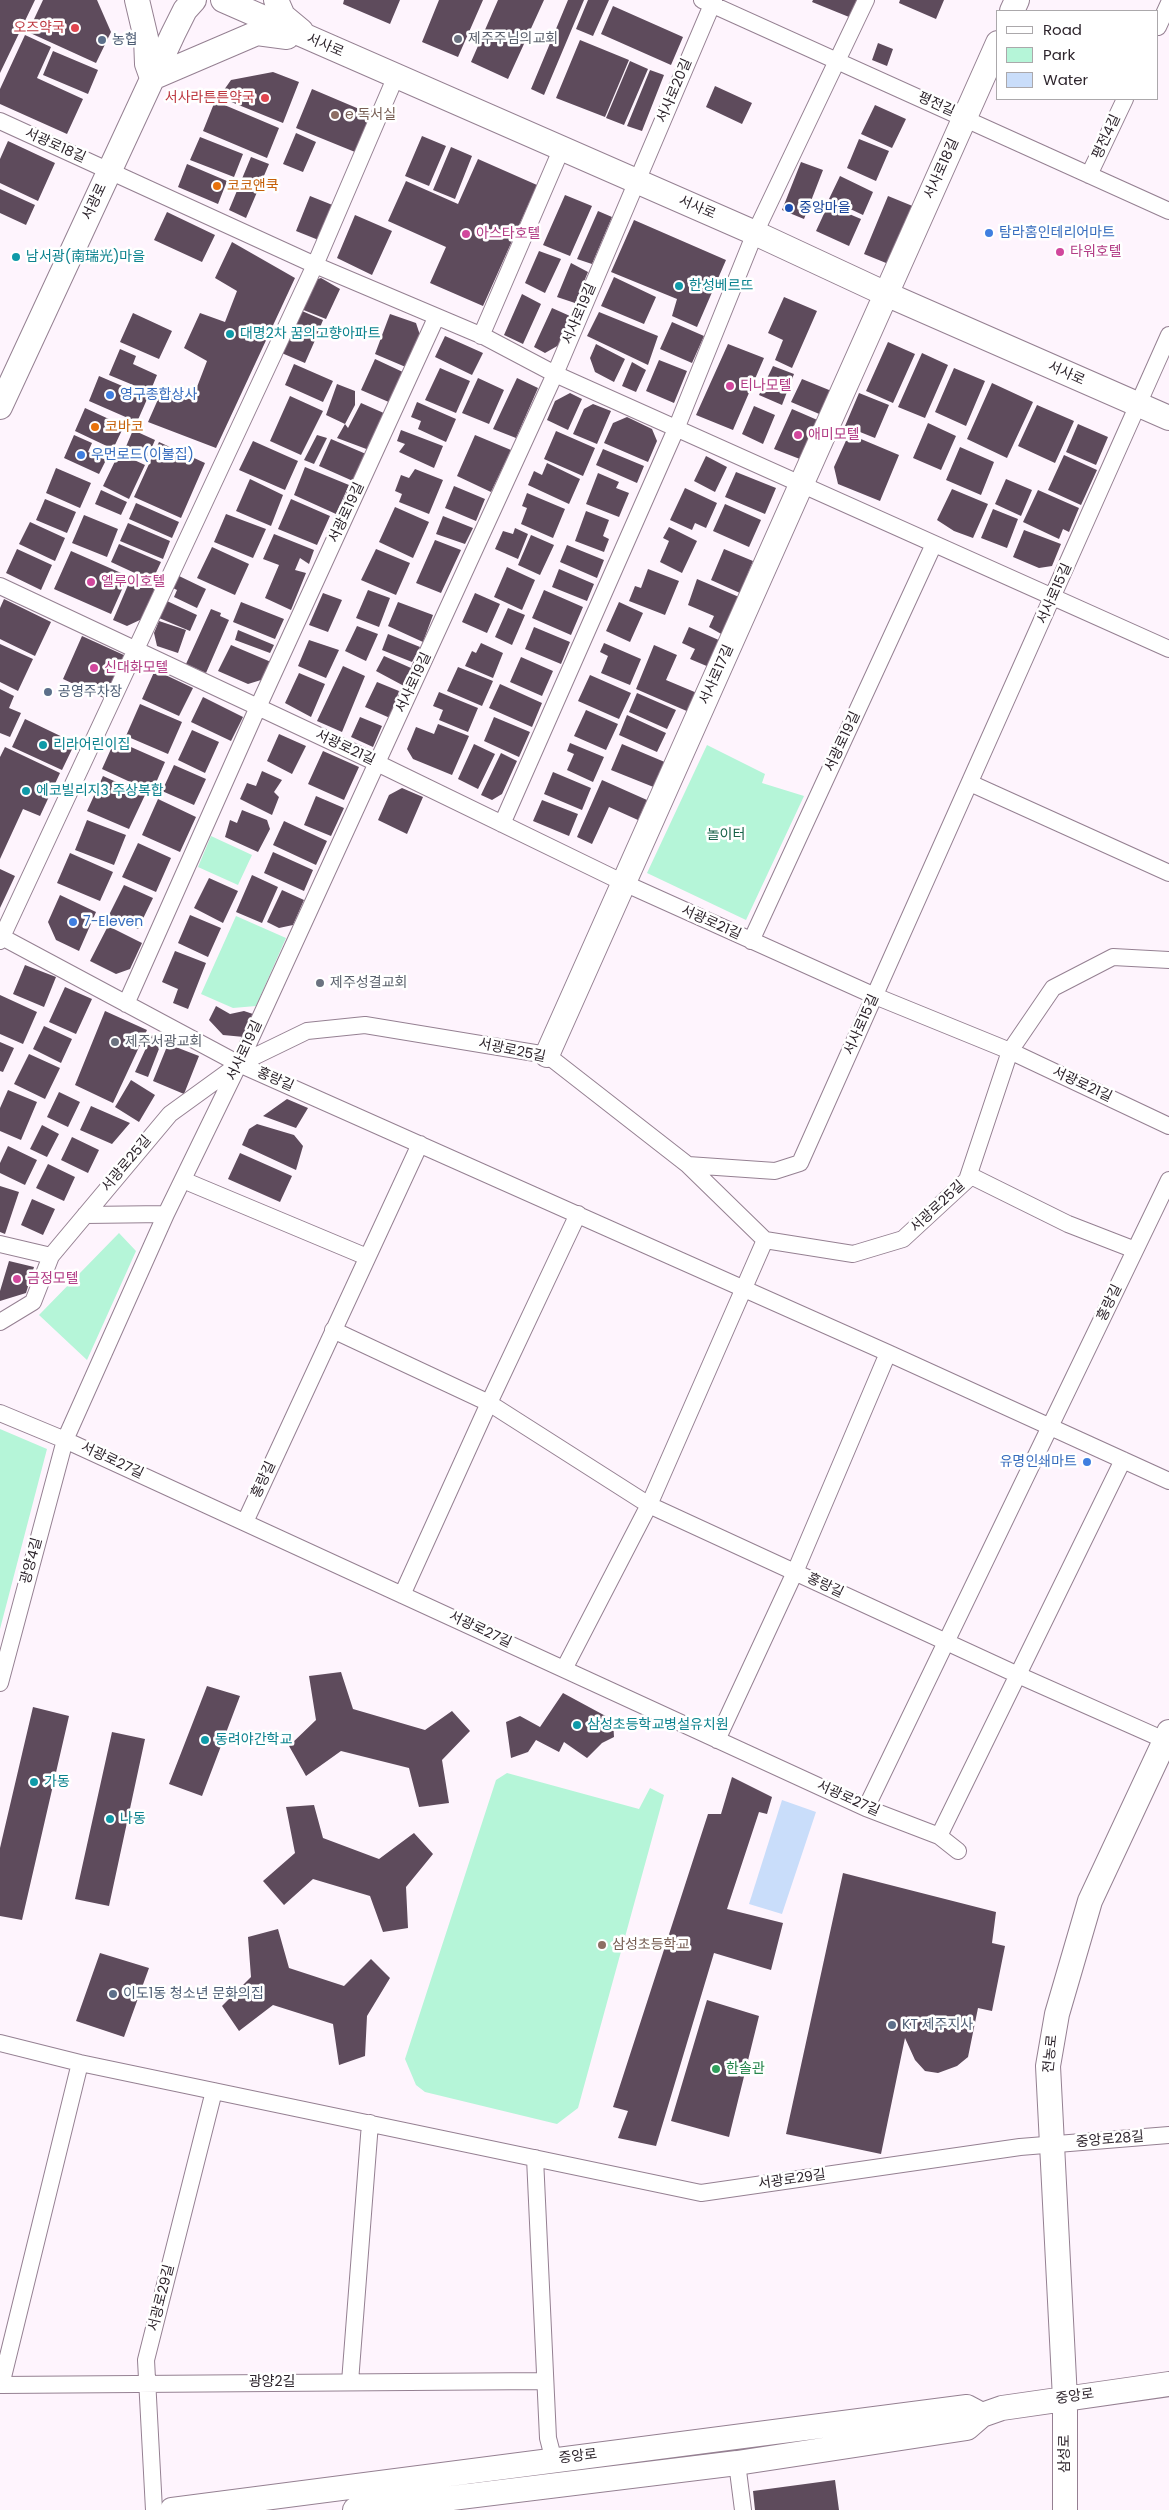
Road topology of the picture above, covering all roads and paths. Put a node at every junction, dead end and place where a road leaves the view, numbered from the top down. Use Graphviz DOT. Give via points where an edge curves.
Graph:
graph roads {
  1 [pos="136,0"];
  2 [pos="194,0"];
  3 [pos="223,0"];
  4 [pos="276,0"];
  5 [pos="866,0"];
  6 [pos="709,2"];
  7 [pos="1169,3"];
  8 [pos="1159,25"];
  9 [pos="312,40"];
  10 [pos="996,48"];
  11 [pos="839,60"];
  12 [pos="396,76"];
  13 [pos="152,78"];
  14 [pos="1125,100"];
  15 [pos="965,118"];
  16 [pos="0,121"];
  17 [pos="561,150"];
  18 [pos="110,170"];
  19 [pos="1089,175"];
  20 [pos="635,181"];
  21 [pos="1169,211"];
  22 [pos="755,233"];
  23 [pos="315,265"];
  24 [pos="886,294"];
  25 [pos="436,318"];
  26 [pos="1169,335"];
  27 [pos="481,336"];
  28 [pos="555,374"];
  29 [pos="1138,405"];
  30 [pos="0,407"];
  31 [pos="1169,418"];
  32 [pos="676,428"];
  33 [pos="801,485"];
  34 [pos="934,544"];
  35 [pos="0,586"];
  36 [pos="1053,597"];
  37 [pos="135,649"];
  38 [pos="1169,649"];
  39 [pos="258,707"];
  40 [pos="377,763"];
  41 [pos="970,783"];
  42 [pos="502,824"];
  43 [pos="1169,873"];
  44 [pos="624,883"];
  45 [pos="0,938"];
  46 [pos="751,941"];
  47 [pos="1169,960"];
  48 [pos="875,996"];
  49 [pos="126,1004"];
  50 [pos="1010,1051"];
  51 [pos="547,1055"];
  52 [pos="239,1064"];
  53 [pos="1169,1126"];
  54 [pos="420,1144"];
  55 [pos="688,1165"];
  56 [pos="969,1175"];
  57 [pos="183,1180"];
  58 [pos="1169,1180"];
  59 [pos="85,1214"];
  60 [pos="166,1214"];
  61 [pos="578,1214"];
  62 [pos="765,1240"];
  63 [pos="0,1244"];
  64 [pos="1135,1250"];
  65 [pos="51,1256"];
  66 [pos="367,1257"];
  67 [pos="744,1288"];
  68 [pos="0,1322"];
  69 [pos="333,1330"];
  70 [pos="888,1353"];
  71 [pos="489,1403"];
  72 [pos="0,1413"];
  73 [pos="1051,1426"];
  74 [pos="65,1440"];
  75 [pos="1123,1460"];
  76 [pos="1169,1481"];
  77 [pos="649,1505"];
  78 [pos="245,1522"];
  79 [pos="795,1572"];
  80 [pos="402,1595"];
  81 [pos="947,1643"];
  82 [pos="2,1662"];
  83 [pos="564,1669"];
  84 [pos="1018,1675"];
  85 [pos="0,1683"];
  86 [pos="1168,1738"];
  87 [pos="717,1740"];
  88 [pos="866,1808"];
  89 [pos="939,1836"];
  90 [pos="958,1850"];
  91 [pos="0,2044"];
  92 [pos="80,2063"];
  93 [pos="214,2091"];
  94 [pos="370,2123"];
  95 [pos="1169,2135"];
  96 [pos="1052,2146"];
  97 [pos="535,2158"];
  98 [pos="545,2381"];
  99 [pos="350,2382"];
  100 [pos="146,2383"];
  101 [pos="1169,2384"];
  102 [pos="0,2385"];
  103 [pos="1065,2399"];
  104 [pos="982,2415"];
  105 [pos="554,2461"];
  106 [pos="737,2463"];
  107 [pos="154,2510"];
  108 [pos="172,2510"];
  109 [pos="355,2510"];
  110 [pos="743,2510"];
  111 [pos="1065,2510"];
  1 -- 13 [label="street"];
  2 -- 13 [label="street, 서광로" via="185,10"];
  3 -- 9 [label="street, 서사로"];
  4 -- 9 [label="street" via="283,16"];
  5 -- 11 [label="street"];
  6 -- 11 [label="street, 평전길"];
  6 -- 20 [label="street, 서사로20길"];
  7 -- 8 [label="street"];
  9 -- 12 [label="street, 서사로"];
  9 -- 13 [label="street" via="257,33"];
  10 -- 15 [label="street, 서사로18길"];
  11 -- 15 [label="street, 평전길"];
  11 -- 22 [label="street"];
  12 -- 17 [label="street, 서사로"];
  12 -- 23 [label="street"];
  13 -- 18 [label="street, 서광로"];
  14 -- 19 [label="street, 평전4길"];
  15 -- 19 [label="street, 평전길"];
  15 -- 24 [label="street, 서사로18길"];
  16 -- 18 [label="street, 서광로18길"];
  17 -- 20 [label="street, 서사로"];
  17 -- 27 [label="street"];
  18 -- 23 [label="street"];
  18 -- 30 [label="street, 서광로"];
  19 -- 21 [label="street, 평전길"];
  20 -- 22 [label="street, 서사로"];
  20 -- 28 [label="street, 서사로19길"];
  22 -- 24 [label="street, 서사로"];
  22 -- 32 [label="street"];
  23 -- 25 [label="street"];
  23 -- 37 [label="street"];
  24 -- 29 [label="street, 서사로"];
  24 -- 33 [label="street, 서사로17길"];
  25 -- 27 [label="street"];
  25 -- 39 [label="street, 서광로19길"];
  26 -- 29 [label="street, 서사로15길"];
  27 -- 28 [label="street"];
  28 -- 32 [label="street"];
  28 -- 40 [label="street, 서사로19길"];
  29 -- 31 [label="street, 서사로"];
  29 -- 36 [label="street, 서사로15길"];
  32 -- 33 [label="street"];
  32 -- 42 [label="street"];
  33 -- 34 [label="street"];
  33 -- 44 [label="street, 서사로17길"];
  34 -- 36 [label="street"];
  34 -- 46 [label="street, 서광로19길"];
  35 -- 37 [label="street, 서광로21길"];
  36 -- 38 [label="street"];
  36 -- 41 [label="street, 서사로15길"];
  37 -- 39 [label="street, 서광로21길"];
  37 -- 45 [label="street"];
  39 -- 40 [label="street, 서광로21길"];
  39 -- 49 [label="street"];
  40 -- 42 [label="street, 서광로21길"];
  40 -- 52 [label="street, 서사로19길"];
  41 -- 43 [label="street"];
  41 -- 48 [label="street, 서사로15길"];
  42 -- 44 [label="street, 서광로21길"];
  44 -- 46 [label="street, 서광로21길"];
  44 -- 51 [label="street, 서사로17길"];
  45 -- 49 [label="street, 홍랑길"];
  46 -- 48 [label="street, 서광로21길"];
  47 -- 50 [label="street, 서광로25길" via="1113,957 1053,988"];
  48 -- 50 [label="street, 서광로21길"];
  48 -- 55 [label="street, 서사로15길" via="800,1163 775,1172"];
  49 -- 52 [label="street, 홍랑길"];
  50 -- 53 [label="street, 서광로21길"];
  50 -- 56 [label="street, 서광로25길"];
  51 -- 52 [label="street, 서광로25길" via="365,1025 307,1031"];
  51 -- 55 [label="street, 서광로25길"];
  52 -- 54 [label="street, 홍랑길"];
  52 -- 57 [label="street, 서사로19길"];
  52 -- 59 [label="street, 서광로25길" via="170,1114"];
  54 -- 61 [label="street, 홍랑길"];
  54 -- 66 [label="street, 홍랑길"];
  55 -- 62 [label="street, 서광로25길"];
  56 -- 62 [label="street, 서광로25길" via="903,1239 853,1254"];
  56 -- 64 [label="street, 서광로25길" via="1068,1224"];
  57 -- 60 [label="street, 서사로19길"];
  57 -- 66 [label="street"];
  58 -- 64 [label="street, 홍랑길"];
  59 -- 60 [label="street"];
  59 -- 65 [label="street, 서광로25길"];
  60 -- 74 [label="street, 서사로19길"];
  61 -- 67 [label="street, 홍랑길"];
  61 -- 71 [label="street"];
  62 -- 67 [label="street"];
  63 -- 65 [label="street"];
  64 -- 73 [label="street, 홍랑길"];
  65 -- 68 [label="street, 서광로25길" via="33,1302"];
  66 -- 69 [label="street, 홍랑길"];
  67 -- 70 [label="street, 홍랑길"];
  67 -- 77 [label="street"];
  69 -- 71 [label="street, 홍랑길"];
  69 -- 78 [label="street, 홍랑길"];
  70 -- 73 [label="street, 홍랑길"];
  70 -- 79 [label="street, 홍랑길"];
  71 -- 77 [label="street, 홍랑길"];
  71 -- 80 [label="street"];
  72 -- 74 [label="street, 서광로27길"];
  73 -- 75 [label="street, 홍랑길"];
  73 -- 81 [label="street"];
  74 -- 78 [label="street, 서광로27길"];
  74 -- 82 [label="street, 광양4길"];
  75 -- 76 [label="street, 홍랑길"];
  75 -- 84 [label="street"];
  77 -- 79 [label="street, 홍랑길"];
  77 -- 83 [label="street"];
  78 -- 80 [label="street, 서광로27길"];
  79 -- 81 [label="street, 홍랑길"];
  79 -- 87 [label="street, 홍랑길"];
  80 -- 83 [label="street, 서광로27길"];
  81 -- 84 [label="street, 홍랑길"];
  81 -- 88 [label="street"];
  82 -- 85 [label="street, 광양4길"];
  83 -- 87 [label="street, 서광로27길"];
  84 -- 86 [label="street, 홍랑길"];
  84 -- 89 [label="street"];
  86 -- 96 [label="street, 전농로" via="1090,1901 1057,2014 1048,2066"];
  87 -- 88 [label="street, 서광로27길"];
  88 -- 89 [label="street, 서광로27길"];
  89 -- 90 [label="street, 서광로27길"];
  91 -- 92 [label="street, 서광로29길"];
  92 -- 93 [label="street, 서광로29길"];
  92 -- 102 [label="street"];
  93 -- 94 [label="street, 서광로29길"];
  93 -- 100 [label="street, 서광로29길" via="146,2360"];
  94 -- 97 [label="street, 서광로29길"];
  94 -- 99 [label="street"];
  95 -- 96 [label="street, 중앙로28길"];
  96 -- 97 [label="street, 서광로29길" via="1020,2147 701,2193"];
  96 -- 103 [label="street, 전농로"];
  97 -- 98 [label="street"];
  98 -- 99 [label="street, 광양2길"];
  98 -- 105 [label="street" via="548,2438"];
  99 -- 100 [label="street, 광양2길"];
  100 -- 102 [label="street, 광양2길"];
  100 -- 107 [label="street, 서광로29길"];
  101 -- 103 [label="street, 중앙로"];
  103 -- 104 [label="street, 중앙로" via="1002,2408"];
  103 -- 111 [label="street, 삼성로"];
  104 -- 105 [label="street, 중앙로" via="967,2407"];
  104 -- 106 [label="street, 중앙로" via="968,2428"];
  105 -- 108 [label="street, 중앙로"];
  106 -- 109 [label="street, 중앙로"];
  106 -- 110 [label="street"];
}
